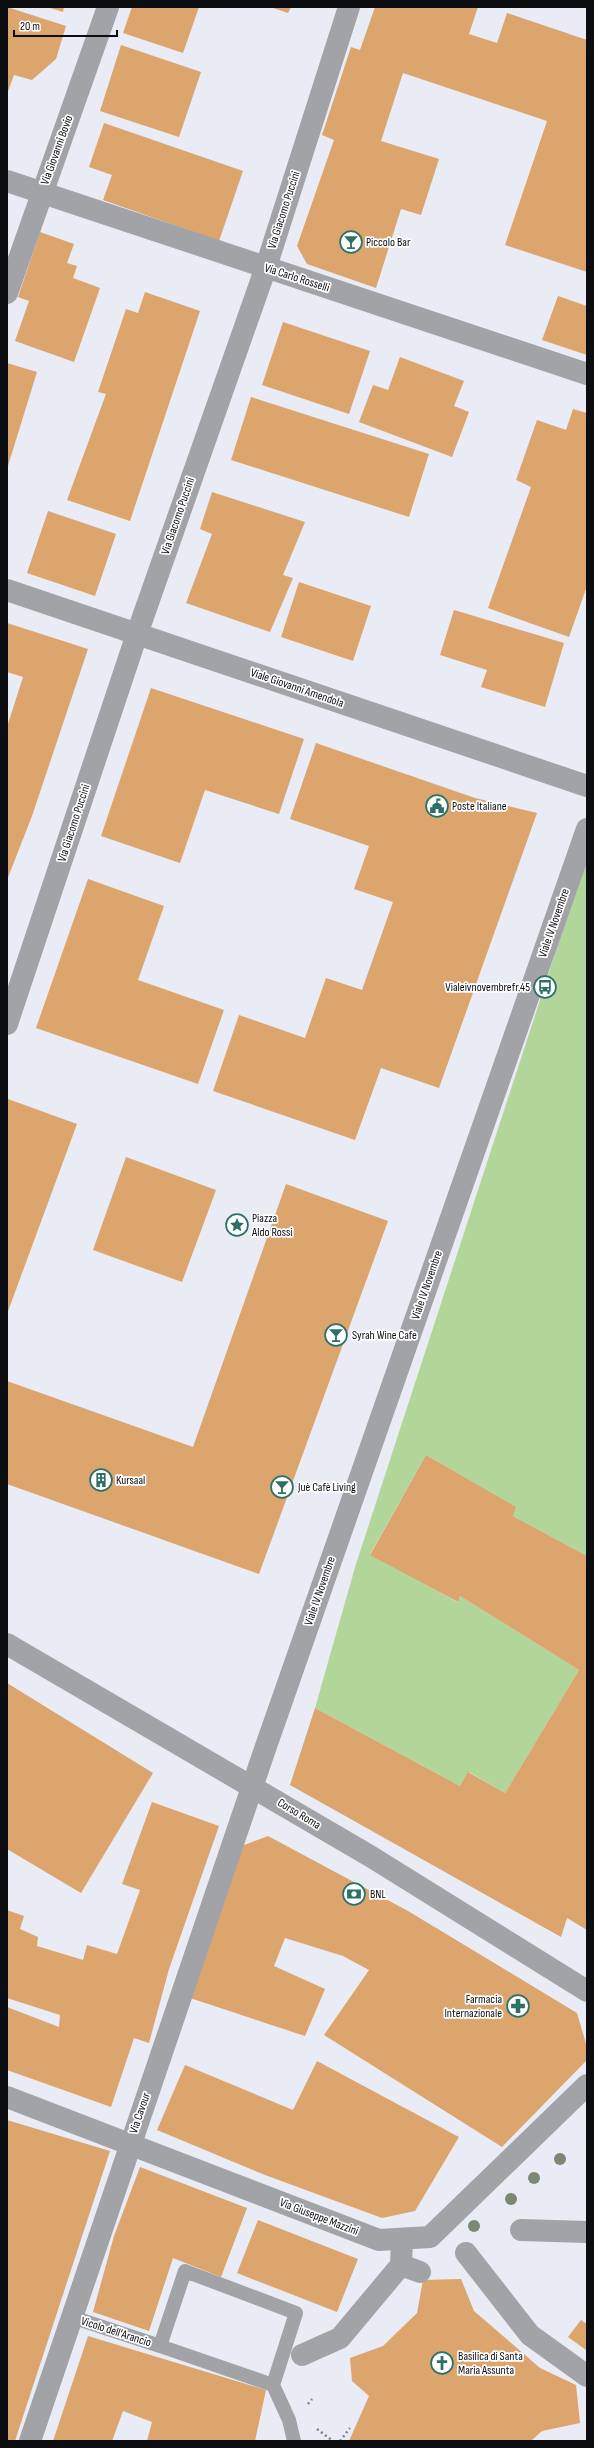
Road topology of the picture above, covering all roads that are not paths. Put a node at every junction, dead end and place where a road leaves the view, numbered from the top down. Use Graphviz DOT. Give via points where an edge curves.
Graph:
graph roads {
  1 [pos="108,7"];
  2 [pos="349,7"];
  3 [pos="7,181"];
  4 [pos="41,192"];
  5 [pos="266,267"];
  6 [pos="7,294"];
  7 [pos="587,374"];
  8 [pos="7,590"];
  9 [pos="137,634"];
  10 [pos="587,786"];
  11 [pos="587,829"];
  12 [pos="7,1024"];
  13 [pos="7,1644"];
  14 [pos="252,1786"];
  15 [pos="587,1991"];
  16 [pos="587,2086"];
  17 [pos="7,2097"];
  18 [pos="129,2144"];
  19 [pos="521,2230"];
  20 [pos="587,2232"];
  21 [pos="402,2239"];
  22 [pos="466,2253"];
  23 [pos="72,2317"];
  24 [pos="160,2346"];
  25 [pos="302,2355"];
  26 [pos="587,2376"];
  27 [pos="273,2384"];
  28 [pos="30,2441"];
  29 [pos="294,2441"];
  1 -- 4 [label="street, Via Giovanni Bovio"];
  2 -- 5 [label="street, Via Giacomo Puccini"];
  3 -- 4 [label="street, Via Carlo Rosselli"];
  4 -- 5 [label="street, Via Carlo Rosselli"];
  4 -- 6 [label="street, Via Giovanni Bovio"];
  5 -- 7 [label="street, Via Carlo Rosselli"];
  5 -- 9 [label="street, Via Giacomo Puccini"];
  8 -- 9 [label="street, Viale Giovanni Amendola"];
  9 -- 10 [label="street, Viale Giovanni Amendola"];
  9 -- 12 [label="street, Via Giacomo Puccini"];
  11 -- 14 [label="street, Viale IV Novembre"];
  13 -- 14 [label="street, Corso Roma"];
  14 -- 15 [label="street, Corso Roma"];
  14 -- 18 [label="street, Via Cavour"];
  16 -- 21 [label="street, Via Giuseppe Mazzini" via="430,2237"];
  17 -- 18 [label="street, Via Giuseppe Mazzini"];
  18 -- 21 [label="street, Via Giuseppe Mazzini" via="379,2240"];
  18 -- 23 [label="street, Via Cavour"];
  19 -- 20 [label="street"];
  21 -- 25 [label="street" via="410,2269 340,2338"];
  22 -- 26 [label="street" via="530,2335"];
  23 -- 24 [label="lane, Vicolo dell'Arancio"];
  23 -- 28 [label="street, Via Cavour"];
  24 -- 27 [label="lane, Vicolo dell'Arancio"];
  24 -- 27 [label="lane" via="185,2271 296,2312"];
  27 -- 29 [label="lane" via="289,2420"];
}
